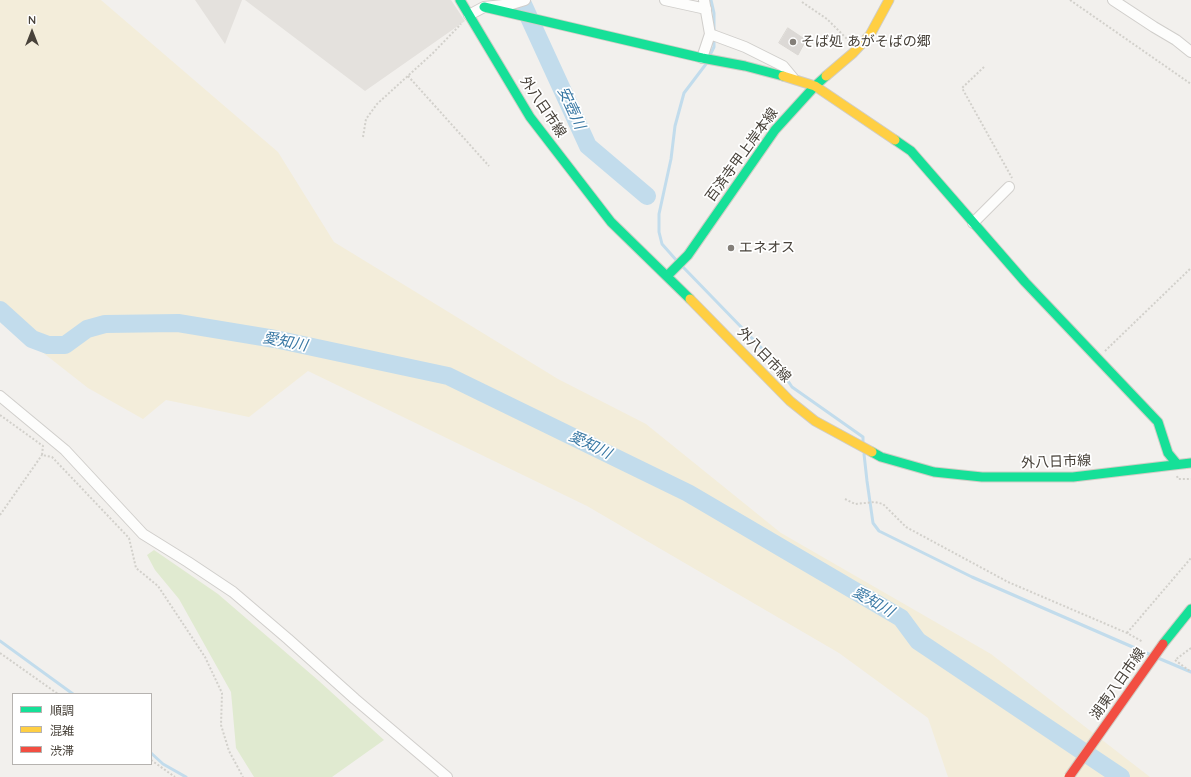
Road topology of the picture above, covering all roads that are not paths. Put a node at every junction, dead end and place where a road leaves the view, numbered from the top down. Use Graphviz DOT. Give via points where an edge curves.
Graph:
graph roads {
  1 [pos="460,0"];
  2 [pos="524,0"];
  3 [pos="665,0"];
  4 [pos="889,0"];
  5 [pos="1113,0"];
  6 [pos="481,4"];
  7 [pos="705,5"];
  8 [pos="469,15"];
  9 [pos="710,34"];
  10 [pos="1191,52"];
  11 [pos="702,58"];
  12 [pos="793,78"];
  13 [pos="815,86"];
  14 [pos="1009,187"];
  15 [pos="973,223"];
  16 [pos="667,276"];
  17 [pos="0,396"];
  18 [pos="1191,463"];
  19 [pos="1177,464"];
  20 [pos="1191,609"];
  21 [pos="447,777"];
  22 [pos="1069,777"];
  1 -- 8 [label="main road, 外八日市線"];
  2 -- 6 [label="street" via="512,4"];
  3 -- 7 [label="street"];
  4 -- 13 [label="main road, 百済寺甲上岸本線" via="870,35"];
  5 -- 10 [label="street"];
  6 -- 8 [label="street"];
  6 -- 11 [label="main road"];
  7 -- 9 [label="street"];
  8 -- 16 [label="main road, 外八日市線" via="535,123 611,222"];
  9 -- 11 [label="street"];
  9 -- 12 [label="street" via="745,47 783,66"];
  11 -- 12 [label="main road"];
  12 -- 13 [label="main road"];
  13 -- 15 [label="main road" via="911,151"];
  13 -- 16 [label="main road, 百済寺甲上岸本線" via="775,130 688,255"];
  14 -- 15 [label="street"];
  15 -- 19 [label="main road" via="1025,282 1158,422 1168,453"];
  16 -- 19 [label="main road, 外八日市線" via="790,401 815,421 881,457 934,472 982,477 1073,477"];
  17 -- 21 [label="street" via="65,450 143,534 233,592"];
  18 -- 19 [label="main road, 外八日市線"];
  20 -- 22 [label="main road, 湖東八日市線, bridge" via="1163,644"];
}
